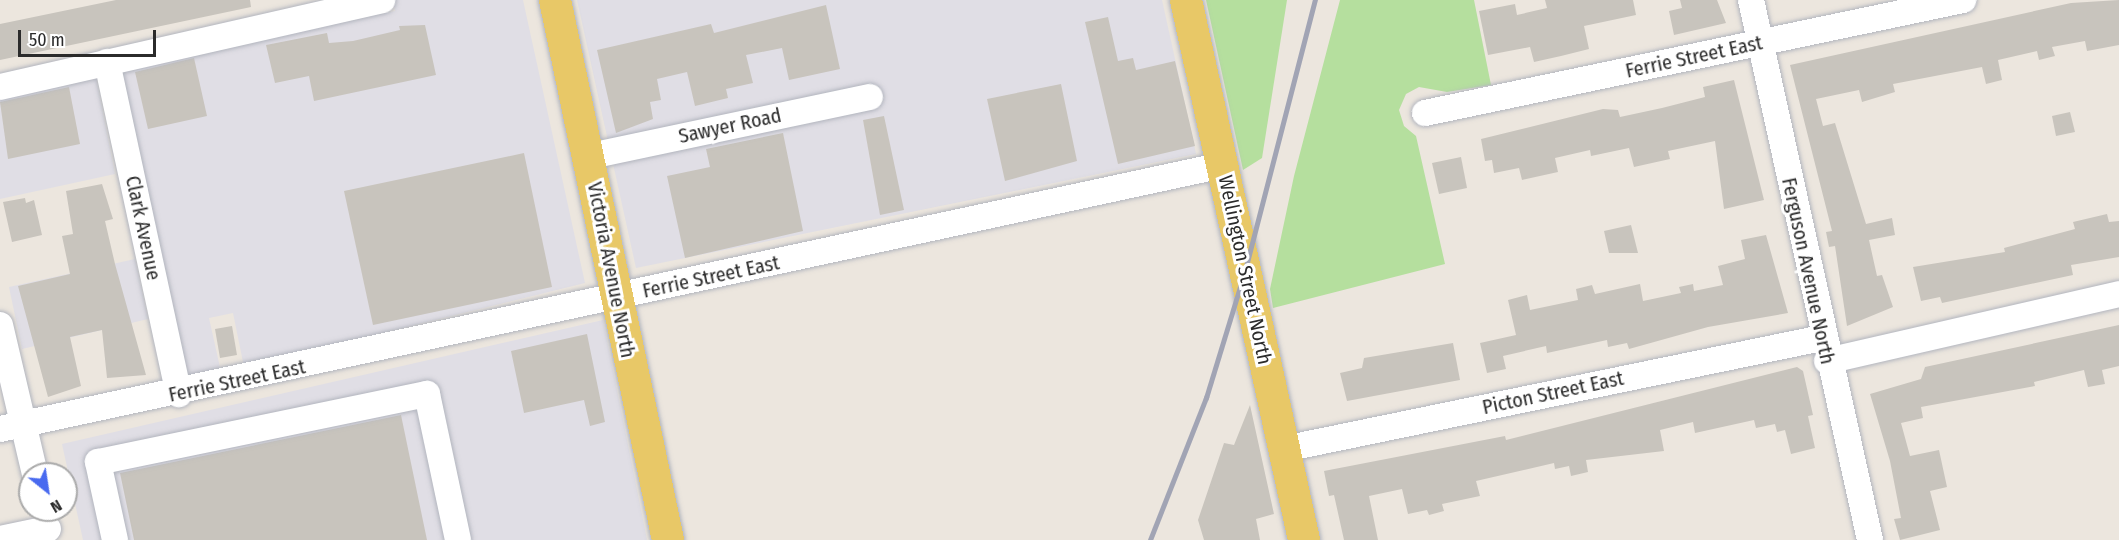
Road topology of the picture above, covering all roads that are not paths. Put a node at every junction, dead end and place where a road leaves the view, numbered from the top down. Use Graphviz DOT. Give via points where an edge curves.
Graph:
graph roads {
  1 [pos="382,0"];
  2 [pos="555,0"];
  3 [pos="1186,0"];
  4 [pos="1751,0"];
  5 [pos="1963,0"];
  6 [pos="1761,43"];
  7 [pos="107,62"];
  8 [pos="0,87"];
  9 [pos="870,97"];
  10 [pos="1425,113"];
  11 [pos="590,156"];
  12 [pos="1222,165"];
  13 [pos="2119,294"];
  14 [pos="614,298"];
  15 [pos="0,325"];
  16 [pos="1824,350"];
  17 [pos="179,394"];
  18 [pos="12,427"];
  19 [pos="1284,449"];
  20 [pos="29,462"];
  21 [pos="48,526"];
  22 [pos="0,539"];
  23 [pos="116,540"];
  24 [pos="458,540"];
  25 [pos="668,540"];
  26 [pos="1304,540"];
  27 [pos="1870,540"];
  1 -- 7 [label="street"];
  2 -- 11 [label="main road, Victoria Avenue North"];
  3 -- 12 [label="main road, Wellington Street North"];
  4 -- 6 [label="street, Ferguson Avenue North"];
  5 -- 6 [label="street, Ferrie Street East"];
  6 -- 10 [label="street, Ferrie Street East"];
  6 -- 16 [label="street, Ferguson Avenue North"];
  7 -- 8 [label="street"];
  7 -- 17 [label="street, Clark Avenue"];
  9 -- 11 [label="street, Sawyer Road"];
  11 -- 14 [label="main road, Victoria Avenue North"];
  12 -- 14 [label="street, Ferrie Street East"];
  12 -- 19 [label="main road, Wellington Street North"];
  13 -- 16 [label="street, Picton Street East"];
  14 -- 17 [label="street, Ferrie Street East"];
  14 -- 25 [label="main road, Victoria Avenue North"];
  15 -- 18 [label="street"];
  16 -- 19 [label="street, Picton Street East"];
  16 -- 27 [label="street, Ferguson Avenue North"];
  17 -- 18 [label="street, Ferrie Street East"];
  18 -- 20 [label="street"];
  19 -- 26 [label="main road, Wellington Street North"];
  21 -- 22 [label="street"];
  23 -- 24 [label="street" via="98,462 427,394"];
}
